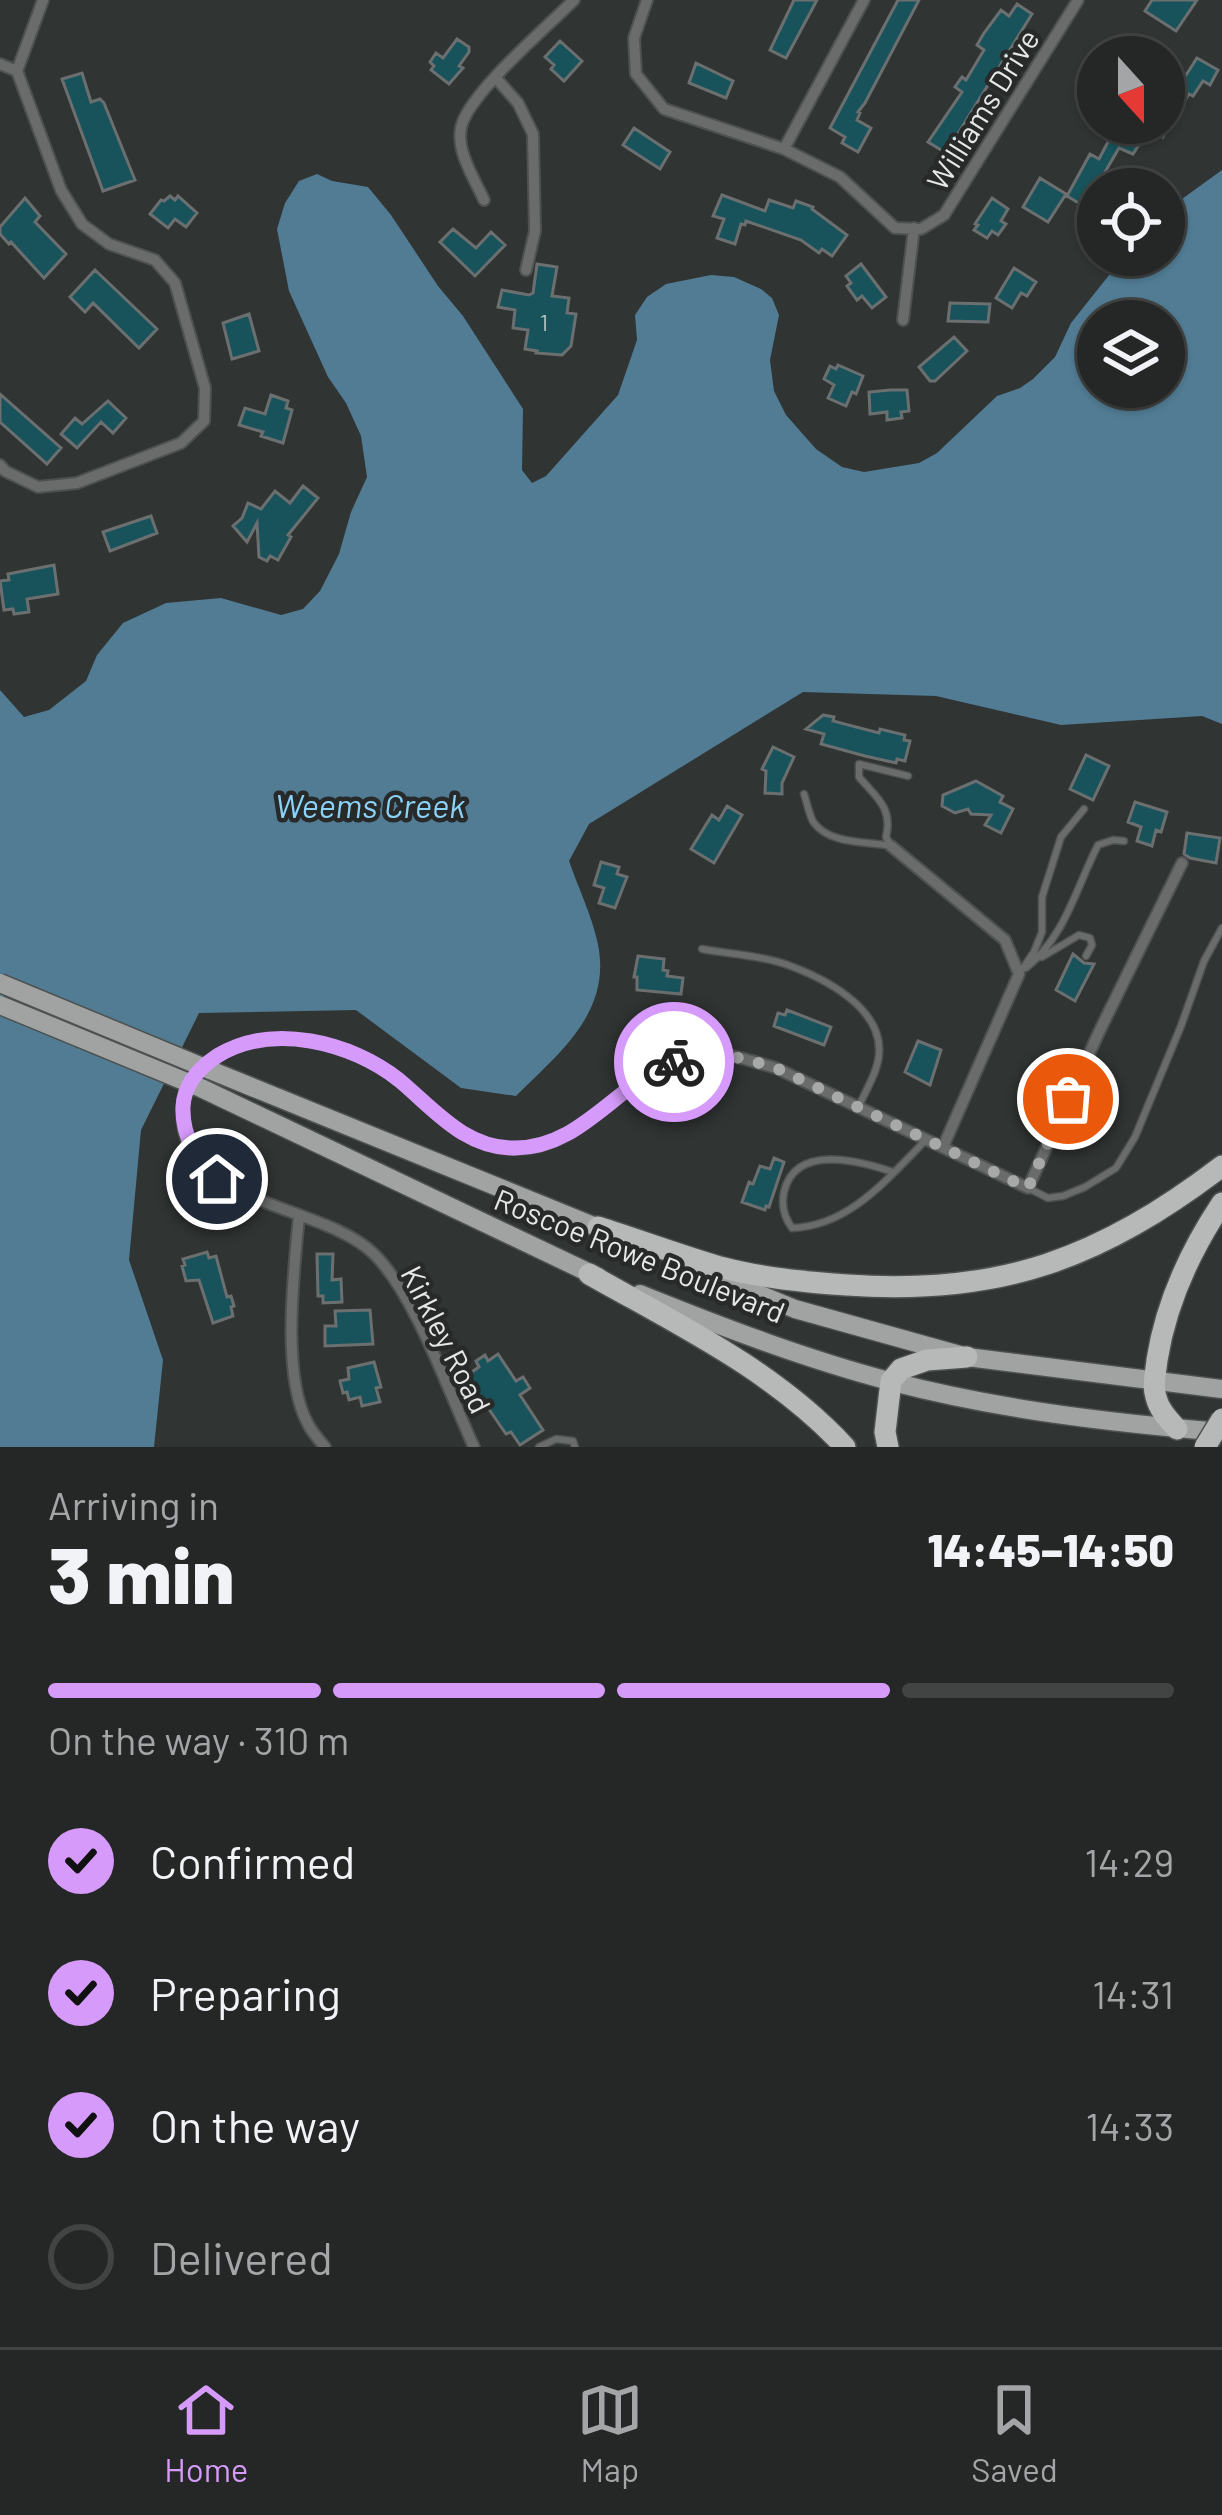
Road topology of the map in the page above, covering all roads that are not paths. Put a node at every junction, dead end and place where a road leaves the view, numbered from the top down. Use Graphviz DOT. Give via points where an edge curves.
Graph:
graph roads {
  1 [pos="43,0"];
  2 [pos="574,0"];
  3 [pos="646,0"];
  4 [pos="864,0"];
  5 [pos="1078,0"];
  6 [pos="0,64"];
  7 [pos="17,70"];
  8 [pos="495,77"];
  9 [pos="784,149"];
  10 [pos="484,200"];
  11 [pos="914,229"];
  12 [pos="526,270"];
  13 [pos="903,320"];
  14 [pos="0,465"];
  15 [pos="908,776"];
  16 [pos="804,794"];
  17 [pos="1084,809"];
  18 [pos="1124,841"];
  19 [pos="891,846"];
  20 [pos="1182,863"];
  21 [pos="1222,928"];
  22 [pos="702,949"];
  23 [pos="1086,956"];
  24 [pos="1037,960"];
  25 [pos="1019,974"];
  26 [pos="0,983"];
  27 [pos="0,1005"];
  28 [pos="206,1079"];
  29 [pos="859,1106"];
  30 [pos="926,1139"];
  31 [pos="943,1147"];
  32 [pos="1222,1166"];
  33 [pos="893,1172"];
  34 [pos="1028,1188"];
  35 [pos="1222,1203"];
  36 [pos="299,1216"];
  37 [pos="598,1227"];
  38 [pos="590,1274"];
  39 [pos="967,1357"];
  40 [pos="891,1382"];
  41 [pos="1154,1382"];
  42 [pos="1222,1389"];
  43 [pos="1222,1420"];
  44 [pos="1177,1429"];
  45 [pos="1222,1432"];
  46 [pos="325,1447"];
  47 [pos="474,1447"];
  48 [pos="539,1447"];
  49 [pos="575,1447"];
  50 [pos="845,1447"];
  51 [pos="888,1447"];
  52 [pos="1205,1447"];
  1 -- 7 [label="street"];
  2 -- 8 [label="street"];
  3 -- 9 [label="street" via="634,38 636,74 664,109"];
  4 -- 9 [label="street"];
  5 -- 11 [label="street, Williams Drive" via="944,215"];
  6 -- 7 [label="street"];
  7 -- 14 [label="street" via="61,190 82,224 155,260 175,283 205,388 204,422 181,443 77,483 38,487"];
  8 -- 10 [label="street" via="460,128"];
  8 -- 12 [label="street" via="533,134 536,231"];
  9 -- 11 [label="street" via="840,177 895,228"];
  11 -- 13 [label="street"];
  15 -- 19 [label="lane" via="859,764 859,777 890,820"];
  16 -- 19 [label="lane" via="826,832"];
  17 -- 25 [label="lane" via="1061,837 1042,897 1042,932"];
  18 -- 24 [label="lane" via="1098,845 1059,933"];
  19 -- 25 [label="street" via="1005,940"];
  20 -- 34 [label="street"];
  21 -- 34 [label="lane" via="1116,1168 1063,1196"];
  22 -- 29 [label="lane" via="782,963 862,1010 880,1051"];
  23 -- 24 [label="lane" via="1093,945 1079,935"];
  24 -- 25 [label="lane"];
  25 -- 31 [label="street"];
  26 -- 28 [label="main road, Roscoe Rowe Boulevard, bridge"];
  27 -- 28 [label="main road, Roscoe Rowe Boulevard, bridge"];
  28 -- 37 [label="main road, Roscoe Rowe Boulevard"];
  28 -- 38 [label="main road, Roscoe Rowe Boulevard"];
  29 -- 30 [label="street, Kirkley Road"];
  29 -- 36 [label="street, Kirkley Road" via="776,1068 706,1053 657,1069 576,1131 510,1149 461,1133 399,1080 342,1050 278,1039 231,1048 194,1076 184,1095 187,1140 217,1179"];
  30 -- 31 [label="street, Kirkley Road"];
  30 -- 33 [label="lane"];
  31 -- 34 [label="street, Kirkley Road"];
  32 -- 37 [label="highway" via="1103,1243 949,1286 804,1282 724,1268"];
  33 -- 33 [label="lane" via="832,1220 792,1228 784,1218 789,1177 809,1163 836,1158"];
  35 -- 41 [label="highway" via="1178,1283"];
  36 -- 46 [label="street" via="291,1310 297,1392"];
  36 -- 47 [label="street, Kirkley Road" via="374,1254 409,1305"];
  37 -- 39 [label="main road, Roscoe Rowe Boulevard" via="795,1309"];
  38 -- 40 [label="main road, Roscoe Rowe Boulevard"];
  38 -- 50 [label="highway" via="751,1367"];
  39 -- 40 [label="highway" via="927,1360"];
  39 -- 41 [label="main road, Roscoe Rowe Boulevard"];
  40 -- 44 [label="main road, Roscoe Rowe Boulevard"];
  40 -- 51 [label="highway"];
  41 -- 42 [label="main road, Roscoe Rowe Boulevard"];
  41 -- 44 [label="highway"];
  43 -- 52 [label="highway, bridge"];
  44 -- 45 [label="main road, Roscoe Rowe Boulevard"];
  48 -- 49 [label="lane" via="556,1439"];
}
